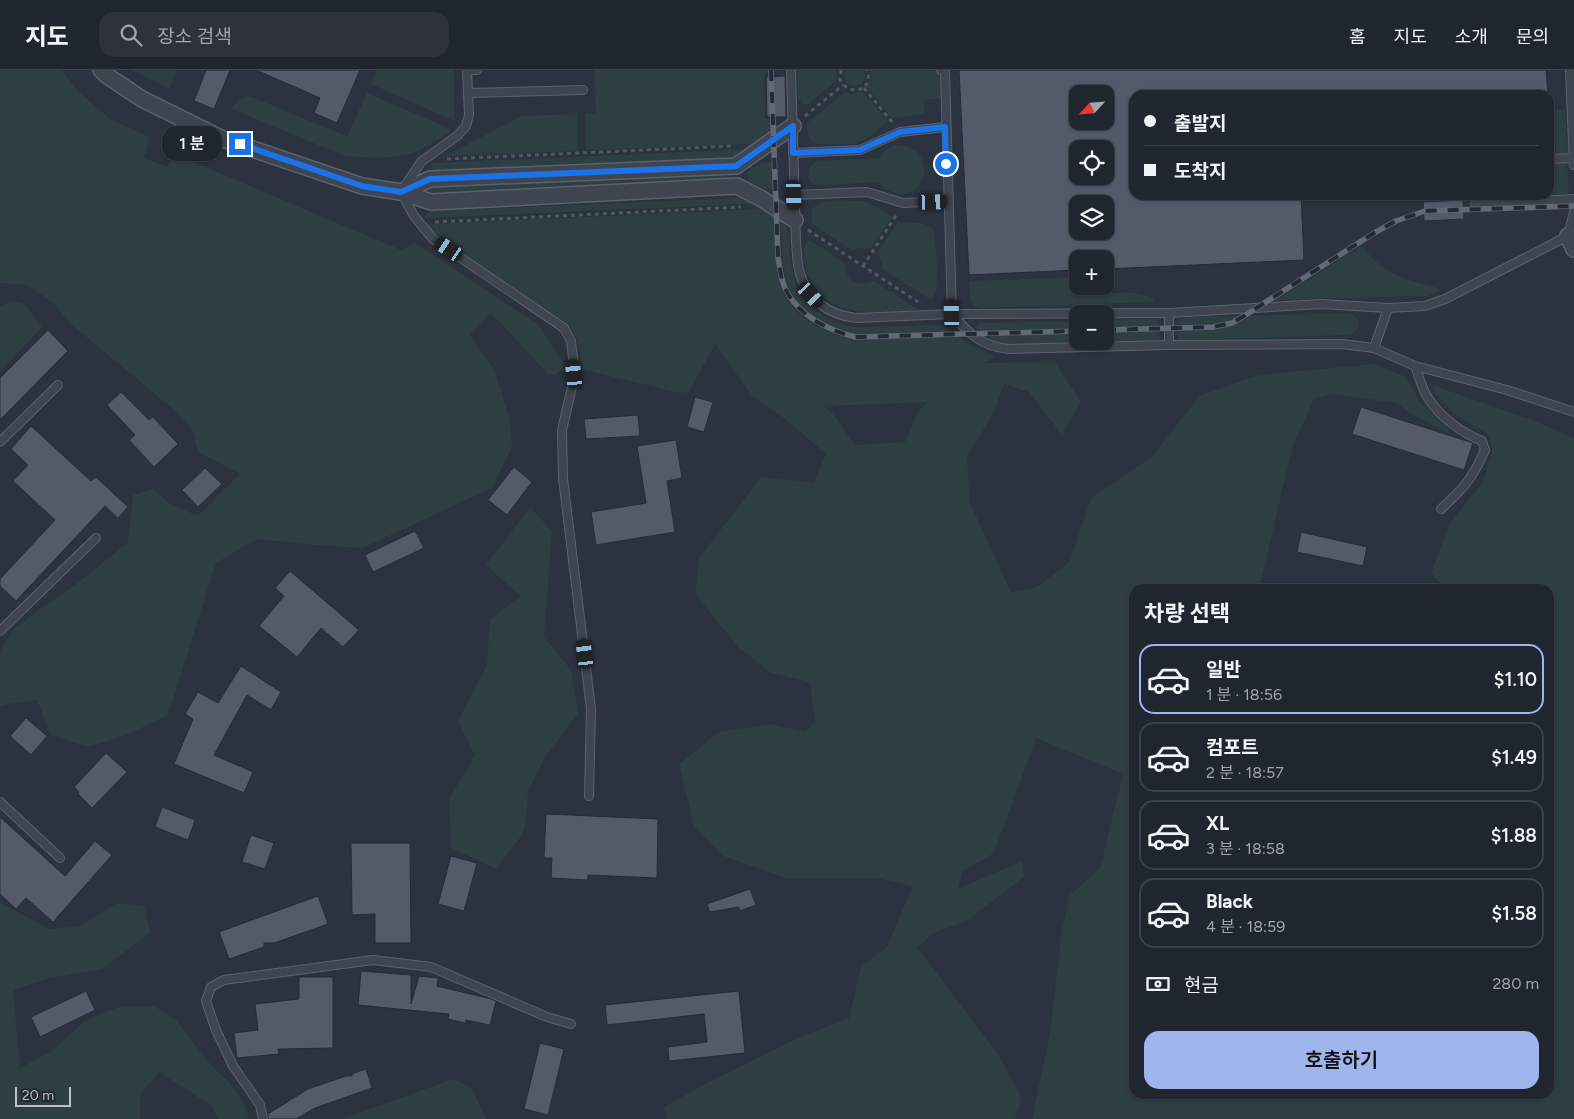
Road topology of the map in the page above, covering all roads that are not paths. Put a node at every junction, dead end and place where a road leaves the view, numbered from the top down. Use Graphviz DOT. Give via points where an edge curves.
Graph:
graph roads {
  1 [pos="101,70"];
  2 [pos="467,70"];
  3 [pos="477,70"];
  4 [pos="792,70"];
  5 [pos="941,70"];
  6 [pos="1570,70"];
  7 [pos="583,90"];
  8 [pos="468,93"];
  9 [pos="793,126"];
  10 [pos="945,127"];
  11 [pos="793,153"];
  12 [pos="1574,158"];
  13 [pos="1554,159"];
  14 [pos="1574,165"];
  15 [pos="736,166"];
  16 [pos="737,186"];
  17 [pos="401,192"];
  18 [pos="794,195"];
  19 [pos="1574,199"];
  20 [pos="948,201"];
  21 [pos="1475,205"];
  22 [pos="1574,212"];
  23 [pos="795,220"];
  24 [pos="1571,242"];
  25 [pos="1388,308"];
  26 [pos="1169,313"];
  27 [pos="952,314"];
  28 [pos="1169,345"];
  29 [pos="1374,348"];
  30 [pos="1416,366"];
  31 [pos="58,384"];
  32 [pos="1574,412"];
  33 [pos="0,442"];
  34 [pos="1441,509"];
  35 [pos="96,538"];
  36 [pos="0,631"];
  37 [pos="589,796"];
  38 [pos="0,802"];
  39 [pos="60,858"];
  40 [pos="571,1024"];
  41 [pos="264,1119"];
  1 -- 17 [label="street" via="142,98 223,139 362,186"];
  2 -- 3 [label="lane"];
  2 -- 8 [label="lane"];
  4 -- 9 [label="lane"];
  5 -- 10 [label="lane" via="945,72"];
  6 -- 12 [label="lane"];
  7 -- 8 [label="lane"];
  8 -- 17 [label="lane" via="466,126 422,162"];
  9 -- 11 [label="lane"];
  9 -- 15 [label="street"];
  10 -- 11 [label="lane" via="900,132 860,150"];
  10 -- 20 [label="lane"];
  11 -- 18 [label="lane"];
  12 -- 13 [label="lane"];
  12 -- 14 [label="lane"];
  15 -- 16 [label="street"];
  15 -- 17 [label="street" via="430,179"];
  16 -- 17 [label="street" via="431,202"];
  16 -- 23 [label="street"];
  17 -- 37 [label="lane" via="419,222 434,239 564,328 571,341 574,374 562,430 562,478 591,709"];
  18 -- 20 [label="lane" via="867,192 903,203"];
  18 -- 23 [label="lane"];
  19 -- 21 [label="lane"];
  20 -- 27 [label="lane"];
  22 -- 24 [label="lane"];
  23 -- 27 [label="lane" via="799,270 811,295 833,313 856,318"];
  24 -- 25 [label="lane" via="1445,299 1425,306"];
  25 -- 26 [label="lane" via="1321,304"];
  25 -- 29 [label="lane"];
  26 -- 27 [label="lane"];
  26 -- 28 [label="lane"];
  27 -- 28 [label="lane" via="969,334 994,347"];
  28 -- 29 [label="lane" via="1342,344"];
  29 -- 30 [label="lane"];
  30 -- 32 [label="lane"];
  30 -- 34 [label="lane" via="1428,397 1440,414 1469,436 1482,441 1485,450 1476,472"];
  31 -- 33 [label="lane"];
  35 -- 36 [label="lane"];
  38 -- 39 [label="lane"];
  40 -- 41 [label="lane" via="547,1017 431,967 373,960 224,980 211,987 206,1001 229,1057 260,1105"];
}
